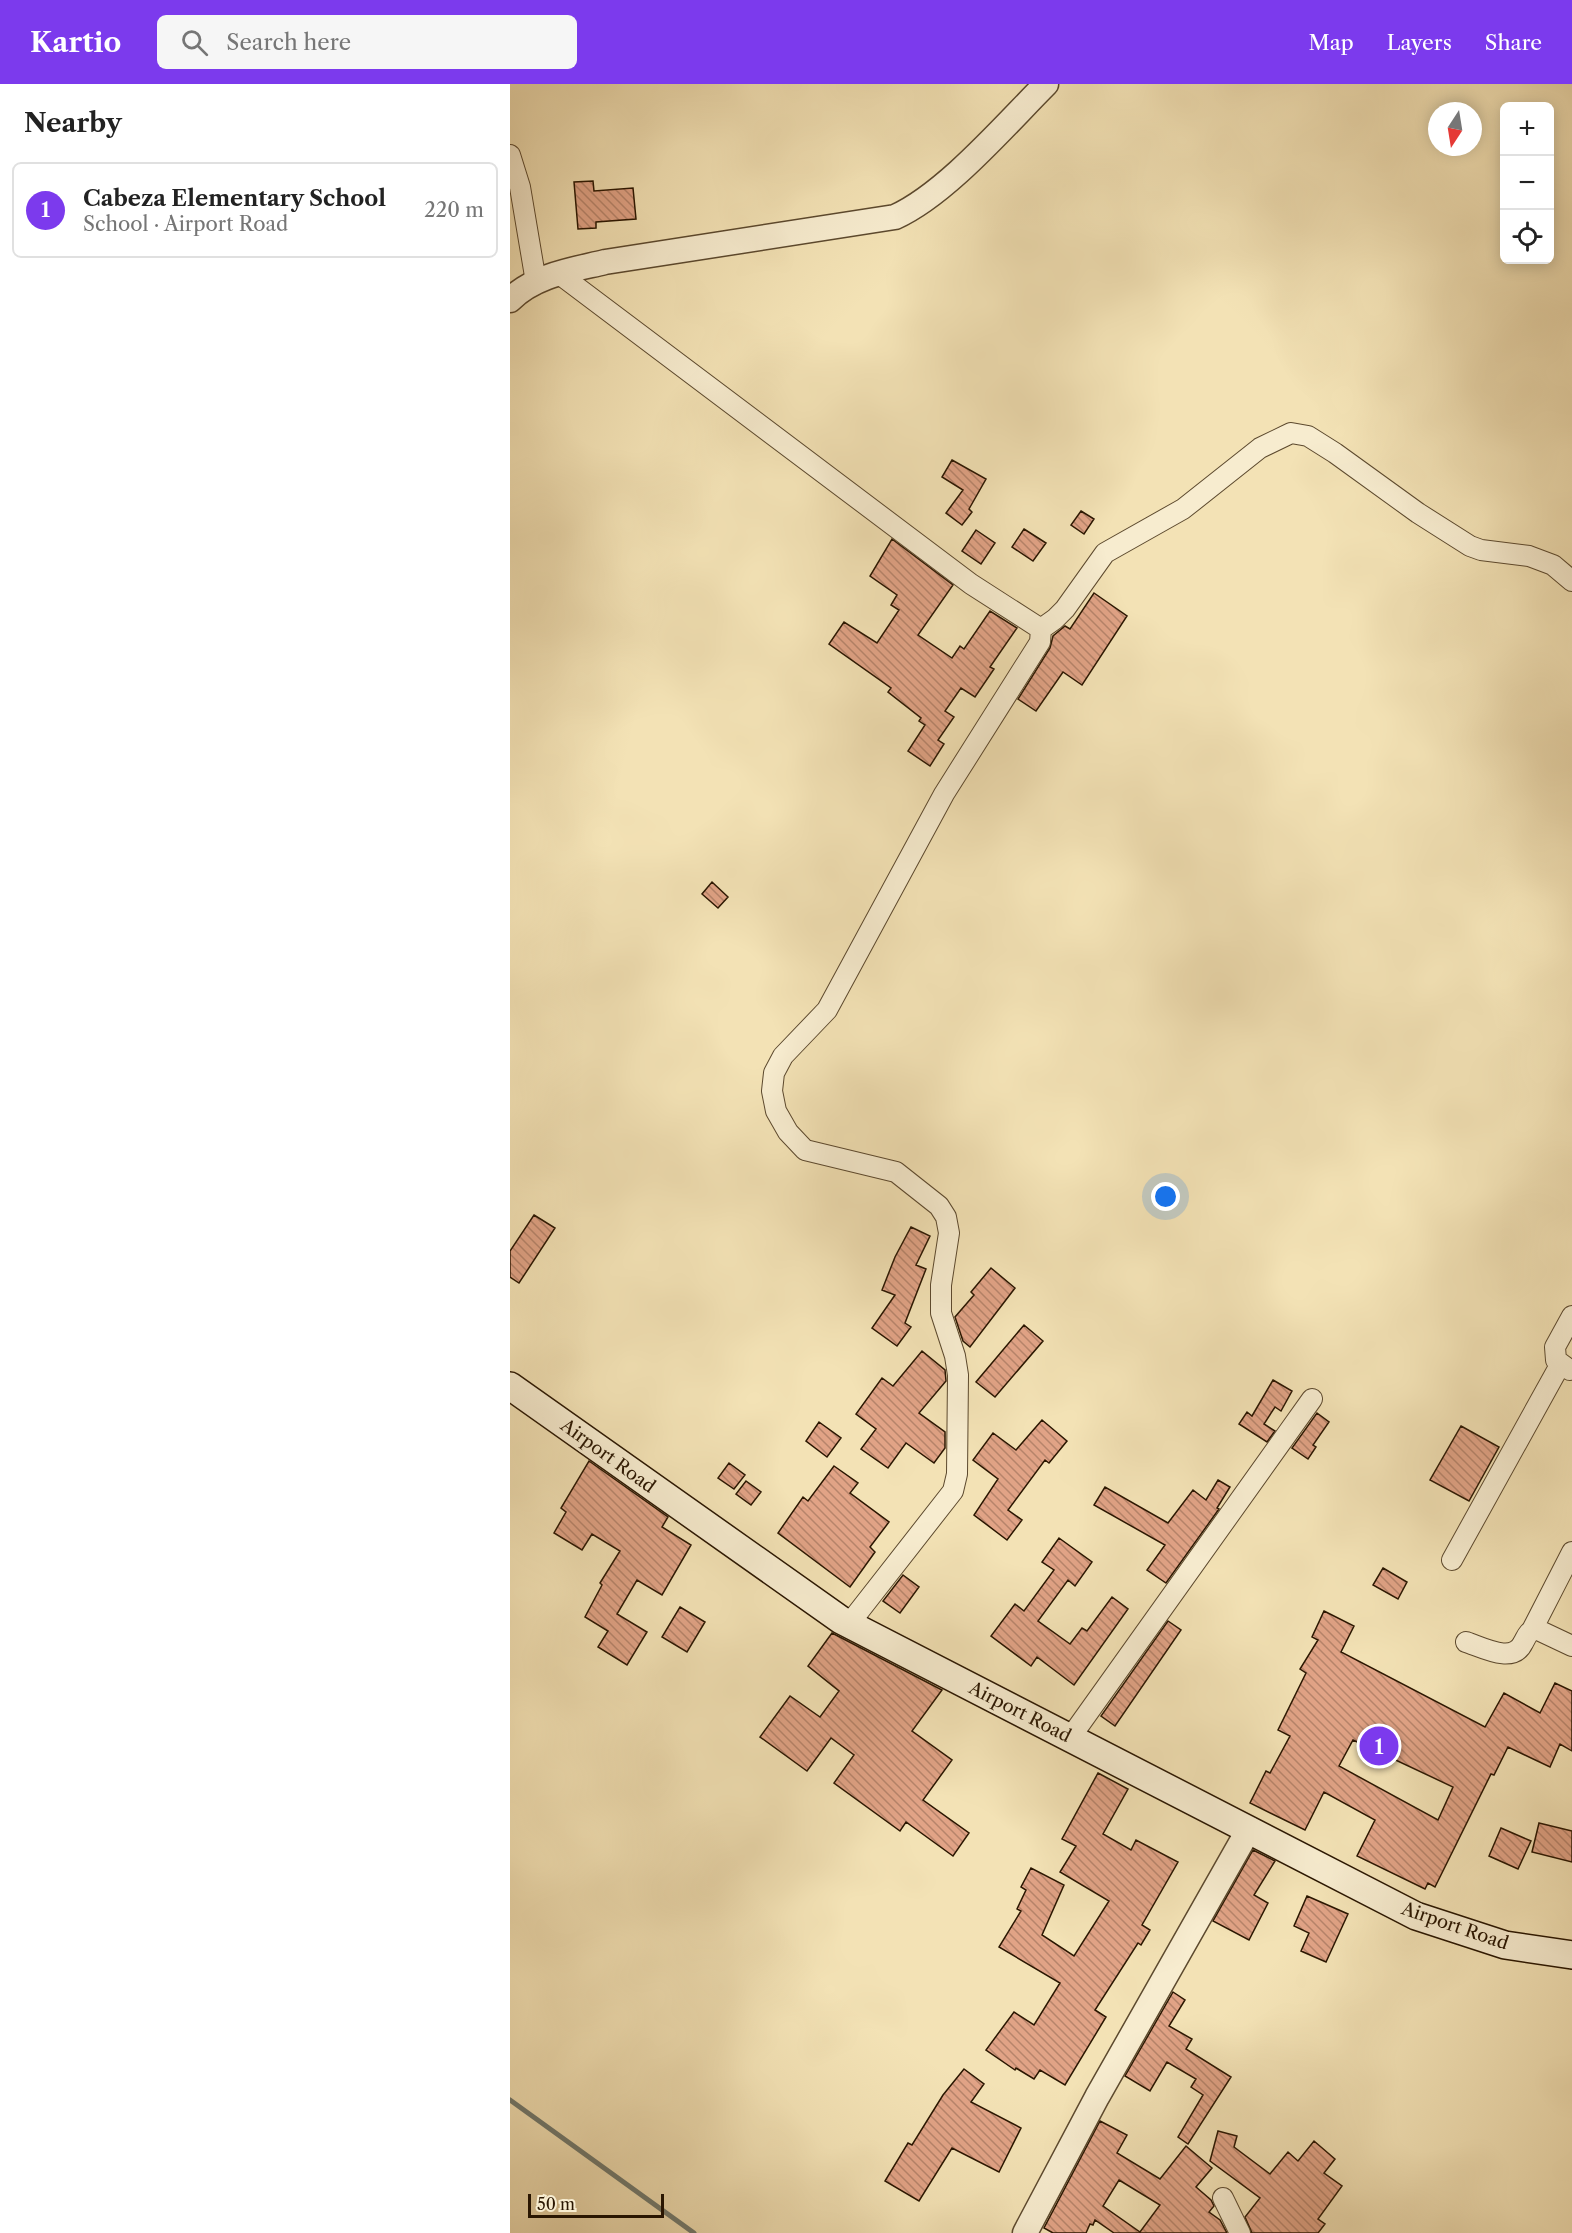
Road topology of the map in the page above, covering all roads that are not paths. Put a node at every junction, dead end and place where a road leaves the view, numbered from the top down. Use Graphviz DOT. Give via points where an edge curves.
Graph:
graph roads {
  1 [pos="1046,84"];
  2 [pos="510,155"];
  3 [pos="547,277"];
  4 [pos="510,300"];
  5 [pos="1572,581"];
  6 [pos="1041,628"];
  7 [pos="1572,1316"];
  8 [pos="1566,1368"];
  9 [pos="510,1386"];
  10 [pos="1312,1399"];
  11 [pos="1572,1552"];
  12 [pos="1452,1560"];
  13 [pos="849,1624"];
  14 [pos="1532,1630"];
  15 [pos="1466,1642"];
  16 [pos="1572,1646"];
  17 [pos="1070,1738"];
  18 [pos="1249,1829"];
  19 [pos="1572,1955"];
  20 [pos="1223,2198"];
  21 [pos="1025,2233"];
  22 [pos="1240,2233"];
  1 -- 3 [label="street" via="992,140 925,200 895,217 638,257"];
  2 -- 3 [label="street"];
  3 -- 4 [label="street"];
  3 -- 6 [label="street" via="970,584"];
  5 -- 6 [label="street" via="1553,566 1529,556 1470,546 1335,453 1308,436 1291,433 1260,448 1184,509 1105,553 1065,609"];
  6 -- 13 [label="street" via="1040,642 944,794 827,1010 783,1056 774,1073 776,1111 797,1143 815,1154 896,1172 939,1206 948,1226 940,1313 958,1375 957,1474 952,1491"];
  7 -- 8 [label="street" via="1554,1351"];
  8 -- 12 [label="street"];
  9 -- 13 [label="main road, Airport Road"];
  10 -- 17 [label="street"];
  11 -- 14 [label="street"];
  13 -- 17 [label="main road, Airport Road"];
  14 -- 15 [label="street" via="1515,1654"];
  14 -- 16 [label="street"];
  17 -- 18 [label="main road, Airport Road"];
  18 -- 19 [label="main road, Airport Road" via="1416,1916 1505,1945"];
  18 -- 21 [label="street"];
  20 -- 22 [label="street"];
}
